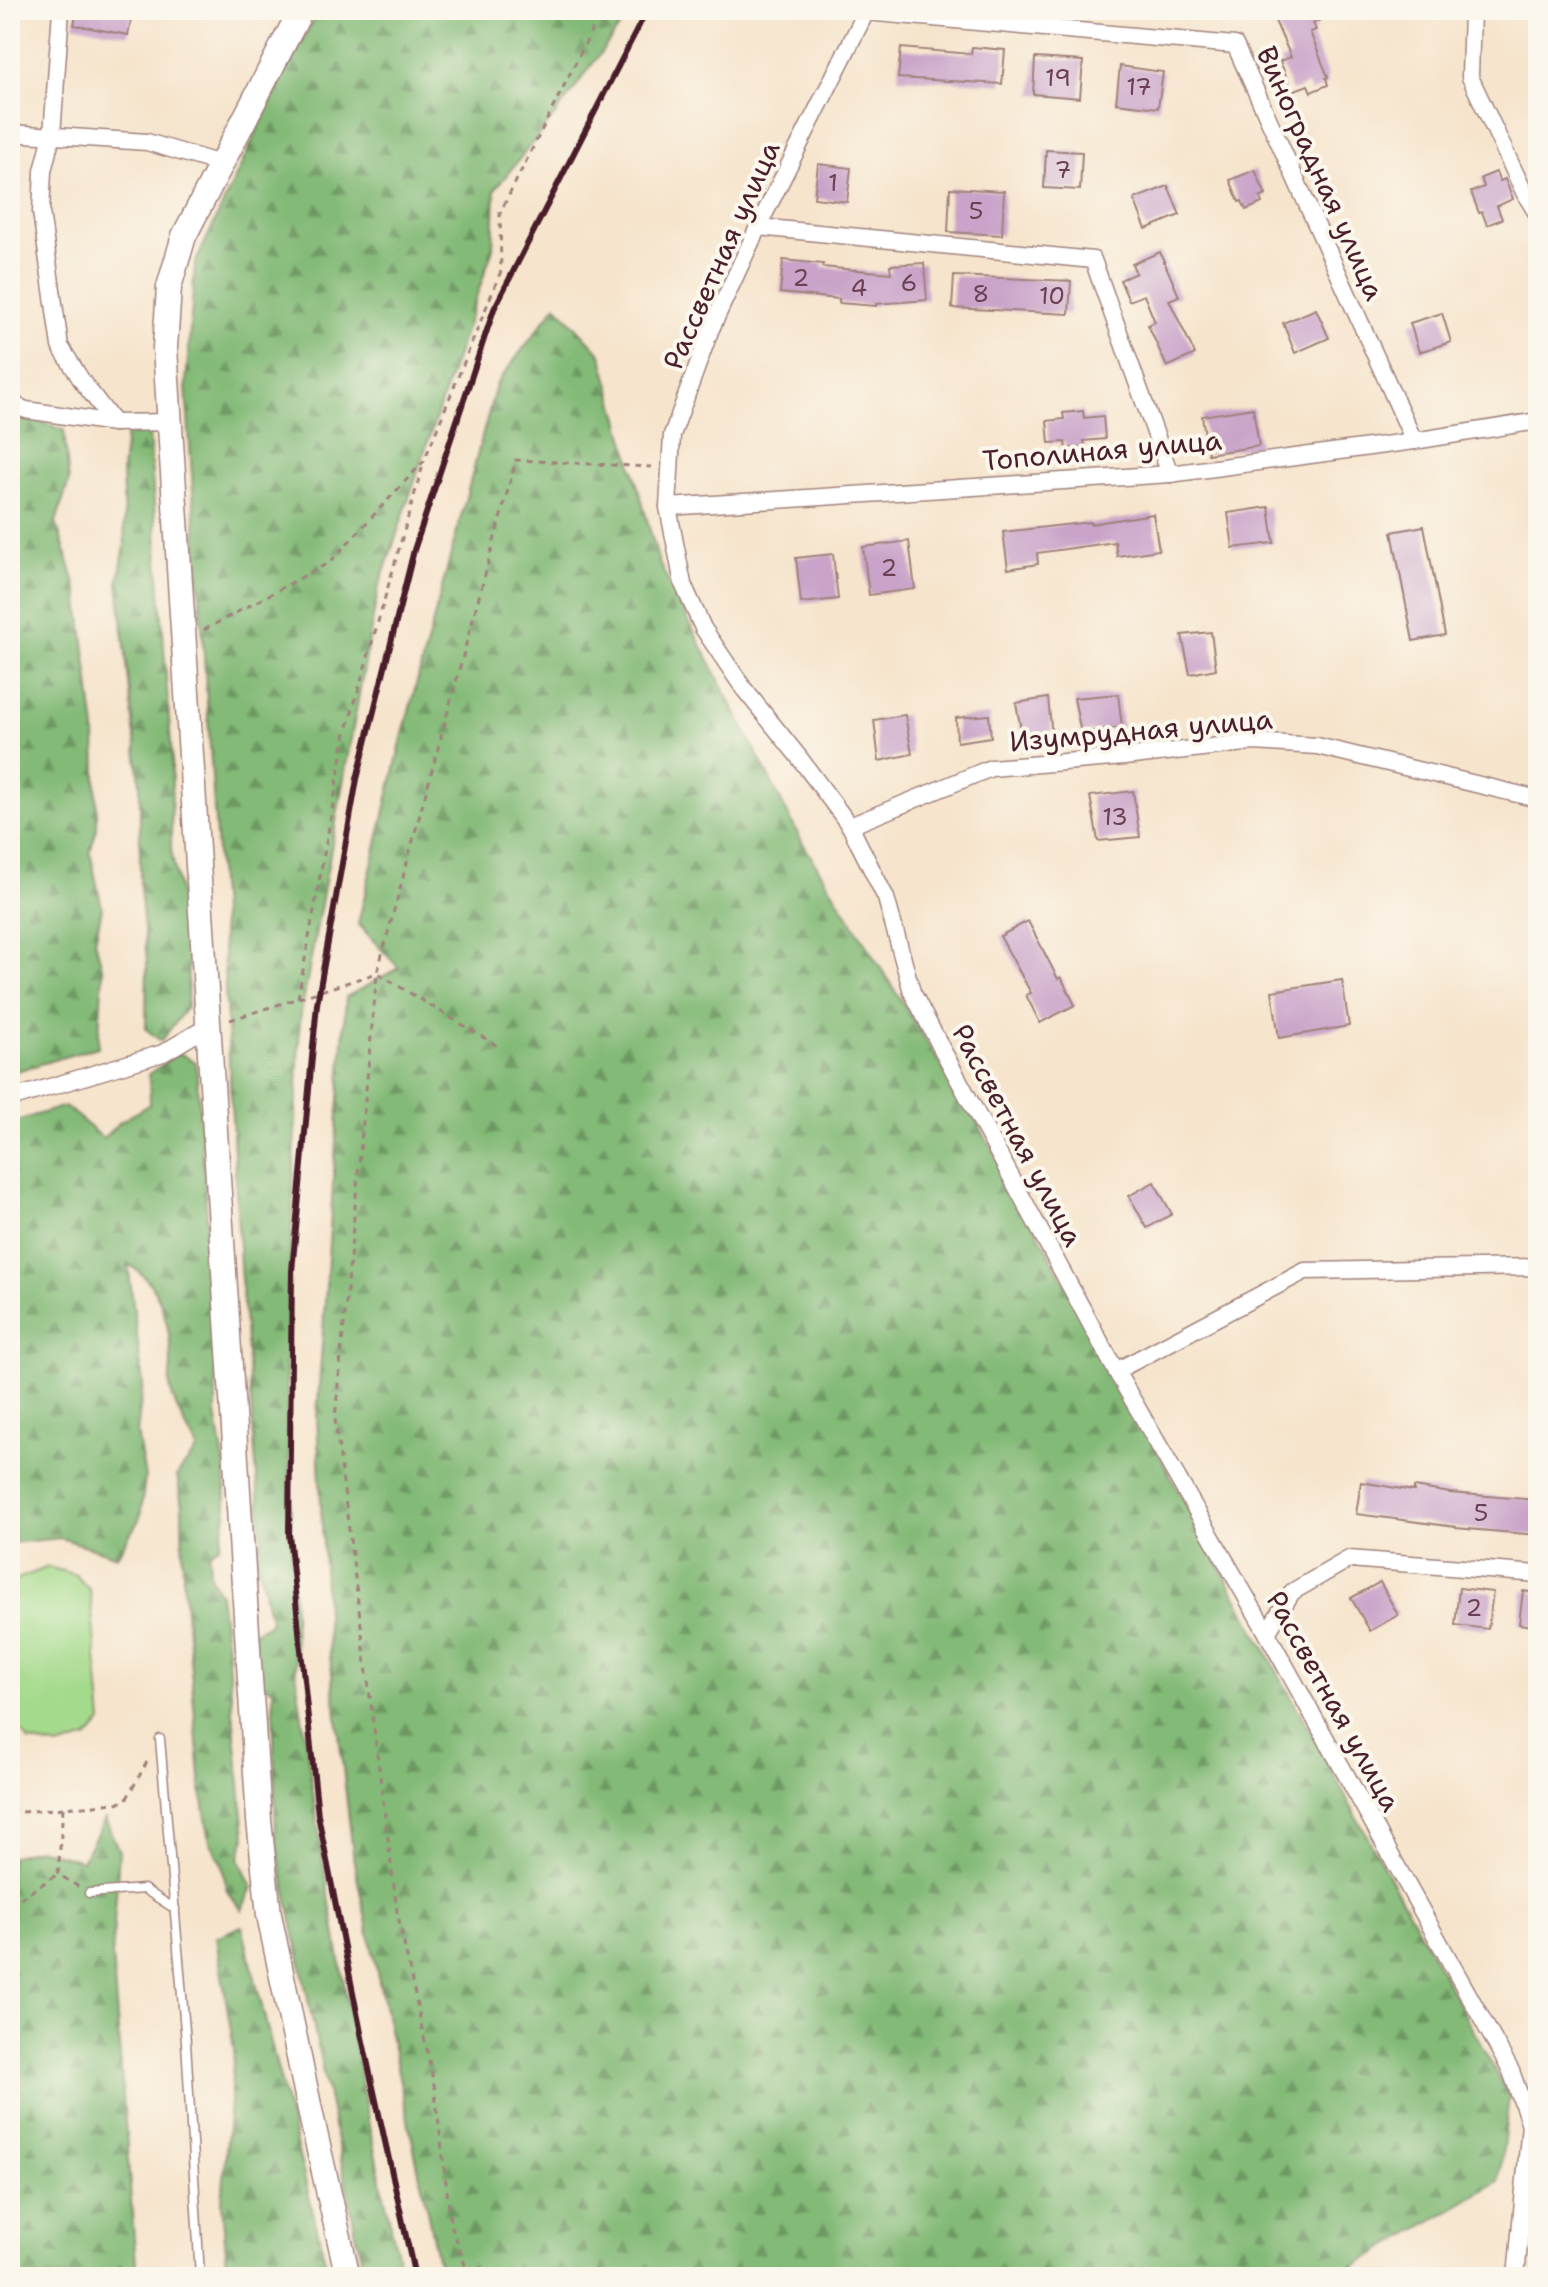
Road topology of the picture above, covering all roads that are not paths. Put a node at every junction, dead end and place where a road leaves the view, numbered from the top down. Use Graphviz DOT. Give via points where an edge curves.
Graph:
graph roads {
  1 [pos="61,10"];
  2 [pos="301,10"];
  3 [pos="1472,10"];
  4 [pos="866,11"];
  5 [pos="10,133"];
  6 [pos="52,135"];
  7 [pos="221,164"];
  8 [pos="1538,215"];
  9 [pos="758,227"];
  10 [pos="10,403"];
  11 [pos="1538,421"];
  12 [pos="170,422"];
  13 [pos="114,423"];
  14 [pos="1414,441"];
  15 [pos="1170,474"];
  16 [pos="668,507"];
  17 [pos="1538,799"];
  18 [pos="850,826"];
  19 [pos="207,1027"];
  20 [pos="10,1099"];
  21 [pos="1538,1267"];
  22 [pos="1116,1371"];
  23 [pos="1538,1574"];
  24 [pos="1267,1633"];
  25 [pos="160,1739"];
  26 [pos="89,1893"];
  27 [pos="175,1909"];
  28 [pos="200,2277"];
  29 [pos="348,2277"];
  30 [pos="1516,2277"];
  1 -- 6 [label="street"];
  2 -- 7 [label="street"];
  3 -- 8 [label="street" via="1470,77"];
  4 -- 9 [label="street, Рассветная улица"];
  4 -- 14 [label="street, Виноградная улица" via="1235,45"];
  5 -- 6 [label="street"];
  6 -- 7 [label="street" via="147,142"];
  6 -- 13 [label="street" via="41,212 60,346"];
  7 -- 12 [label="street" via="184,236 169,287 165,348"];
  9 -- 15 [label="street" via="1093,260"];
  9 -- 16 [label="street, Рассветная улица" via="710,331 672,435"];
  10 -- 13 [label="street"];
  11 -- 14 [label="street, Тополиная улица"];
  12 -- 13 [label="street"];
  12 -- 19 [label="street"];
  14 -- 15 [label="street, Тополиная улица"];
  15 -- 16 [label="street, Тополиная улица"];
  16 -- 18 [label="street, Рассветная улица" via="683,584 703,628"];
  17 -- 18 [label="street, Изумрудная улица" via="1317,746 1254,742 991,768"];
  18 -- 22 [label="street, Рассветная улица" via="886,898 912,992"];
  19 -- 20 [label="street" via="163,1053"];
  19 -- 29 [label="street" via="268,1900"];
  21 -- 22 [label="street" via="1305,1271"];
  22 -- 24 [label="street, Рассветная улица"];
  23 -- 24 [label="street" via="1349,1559 1292,1592"];
  24 -- 30 [label="street, Рассветная улица" via="1511,2071 1530,2124"];
  25 -- 27 [label="lane"];
  26 -- 27 [label="lane" via="144,1889"];
  27 -- 28 [label="lane"];
}
